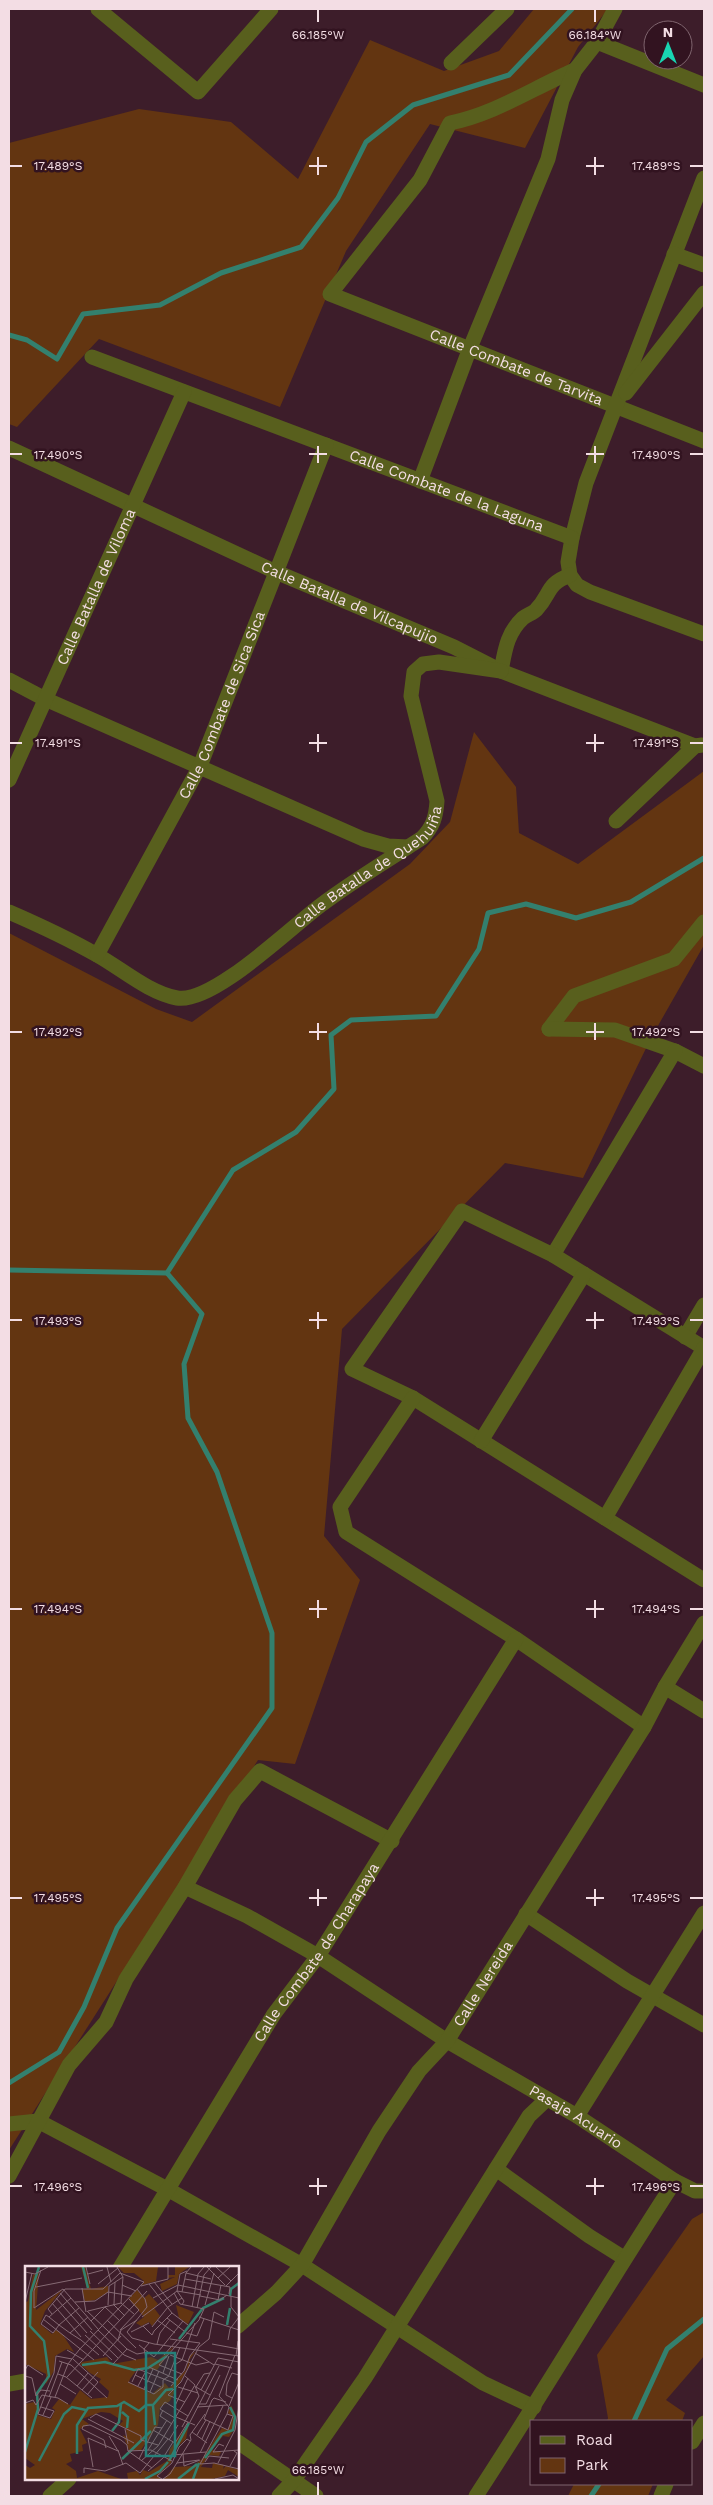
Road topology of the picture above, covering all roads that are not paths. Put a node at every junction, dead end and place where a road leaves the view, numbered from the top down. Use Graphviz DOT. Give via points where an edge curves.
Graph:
graph roads {
  1 [pos="98,9"];
  2 [pos="270,9"];
  3 [pos="507,9"];
  4 [pos="615,9"];
  5 [pos="597,42"];
  6 [pos="451,63"];
  7 [pos="575,70"];
  8 [pos="704,85"];
  9 [pos="704,178"];
  10 [pos="674,254"];
  11 [pos="704,265"];
  12 [pos="704,293"];
  13 [pos="470,348"];
  14 [pos="92,357"];
  15 [pos="184,392"];
  16 [pos="616,406"];
  17 [pos="704,441"];
  18 [pos="326,446"];
  19 [pos="9,448"];
  20 [pos="420,481"];
  21 [pos="133,505"];
  22 [pos="572,538"];
  23 [pos="276,572"];
  24 [pos="570,575"];
  25 [pos="704,634"];
  26 [pos="501,671"];
  27 [pos="9,680"];
  28 [pos="45,699"];
  29 [pos="699,745"];
  30 [pos="200,766"];
  31 [pos="9,780"];
  32 [pos="616,821"];
  33 [pos="408,847"];
  34 [pos="9,912"];
  35 [pos="704,922"];
  36 [pos="97,955"];
  37 [pos="675,1051"];
  38 [pos="704,1066"];
  39 [pos="553,1255"];
  40 [pos="584,1274"];
  41 [pos="704,1305"];
  42 [pos="685,1336"];
  43 [pos="704,1348"];
  44 [pos="413,1398"];
  45 [pos="481,1441"];
  46 [pos="604,1518"];
  47 [pos="704,1580"];
  48 [pos="704,1623"];
  49 [pos="516,1639"];
  50 [pos="665,1687"];
  51 [pos="704,1711"];
  52 [pos="644,1727"];
  53 [pos="392,1841"];
  54 [pos="185,1887"];
  55 [pos="704,1913"];
  56 [pos="526,1914"];
  57 [pos="318,1956"];
  58 [pos="653,1994"];
  59 [pos="704,2025"];
  60 [pos="448,2041"];
  61 [pos="547,2099"];
  62 [pos="576,2116"];
  63 [pos="38,2121"];
  64 [pos="9,2124"];
  65 [pos="496,2169"];
  66 [pos="9,2176"];
  67 [pos="675,2181"];
  68 [pos="169,2190"];
  69 [pos="704,2191"];
  70 [pos="624,2258"];
  71 [pos="302,2265"];
  72 [pos="121,2266"];
  73 [pos="239,2325"];
  74 [pos="398,2326"];
  75 [pos="25,2381"];
  76 [pos="9,2384"];
  77 [pos="534,2407"];
  78 [pos="704,2423"];
  79 [pos="693,2440"];
  80 [pos="239,2443"];
  81 [pos="68,2480"];
  82 [pos="294,2480"];
  83 [pos="50,2496"];
  84 [pos="279,2496"];
  85 [pos="316,2496"];
  86 [pos="476,2496"];
  1 -- 2 [label="street" via="198,92"];
  3 -- 6 [label="street"];
  4 -- 5 [label="street"];
  5 -- 7 [label="street"];
  5 -- 8 [label="street"];
  7 -- 13 [label="street" via="562,100 548,159"];
  7 -- 13 [label="street, Calle Combate de Tarvita" via="494,110 450,123 420,180 330,294"];
  9 -- 10 [label="street"];
  10 -- 11 [label="street"];
  10 -- 16 [label="street"];
  12 -- 16 [label="street"];
  13 -- 16 [label="street, Calle Combate de Tarvita"];
  13 -- 20 [label="street"];
  14 -- 15 [label="street, Calle Combate de la Laguna"];
  15 -- 18 [label="street, Calle Combate de la Laguna"];
  15 -- 21 [label="street, Calle Batalla de Viloma"];
  16 -- 17 [label="street, Calle Combate de Tarvita"];
  16 -- 22 [label="street" via="586,483"];
  18 -- 20 [label="street, Calle Combate de la Laguna"];
  18 -- 23 [label="street, Calle Combate de Sica Sica"];
  19 -- 21 [label="street, Calle Batalla de Vilcapujio"];
  20 -- 22 [label="street, Calle Combate de la Laguna"];
  21 -- 23 [label="street, Calle Batalla de Vilcapujio"];
  21 -- 28 [label="street, Calle Batalla de Viloma"];
  22 -- 24 [label="street" via="568,562"];
  23 -- 26 [label="street, Calle Batalla de Vilcapujio" via="454,647"];
  23 -- 30 [label="street, Calle Combate de Sica Sica"];
  24 -- 25 [label="street" via="577,585 590,592"];
  24 -- 26 [label="street" via="551,585 536,610 512,630 505,646"];
  26 -- 29 [label="street, Calle Batalla de Vilcapujio"];
  26 -- 33 [label="street, Calle Batalla de Quehuiña" via="439,662 423,664 414,672 411,696 437,801 436,817 430,829"];
  27 -- 28 [label="street"];
  28 -- 30 [label="street"];
  28 -- 31 [label="street, Calle Batalla de Viloma"];
  29 -- 32 [label="street"];
  30 -- 33 [label="street" via="363,839 388,846"];
  30 -- 36 [label="street, Calle Combate de Sica Sica"];
  33 -- 36 [label="street, Calle Batalla de Quehuiña" via="320,906 212,990 196,997 178,998 156,990"];
  34 -- 36 [label="street, Calle Batalla de Quehuiña"];
  35 -- 37 [label="street" via="674,959 574,996 549,1029 615,1030"];
  37 -- 38 [label="street"];
  37 -- 39 [label="street"];
  39 -- 40 [label="street"];
  39 -- 44 [label="street" via="462,1211 352,1370"];
  40 -- 42 [label="street"];
  40 -- 45 [label="street"];
  41 -- 42 [label="street"];
  42 -- 43 [label="street"];
  43 -- 46 [label="street"];
  44 -- 45 [label="street"];
  44 -- 49 [label="street" via="340,1507 346,1532"];
  45 -- 46 [label="street"];
  46 -- 47 [label="street"];
  48 -- 50 [label="street, Calle Nereida"];
  49 -- 52 [label="street"];
  49 -- 53 [label="street, Calle Combate de Charapaya"];
  50 -- 51 [label="street"];
  50 -- 52 [label="street, Calle Nereida"];
  52 -- 56 [label="street, Calle Nereida"];
  53 -- 54 [label="street" via="260,1771 235,1800"];
  53 -- 57 [label="street, Calle Combate de Charapaya"];
  54 -- 57 [label="street, Pasaje Acuario" via="247,1916"];
  54 -- 63 [label="street" via="126,1978 106,2022 69,2065"];
  55 -- 58 [label="street"];
  56 -- 58 [label="street" via="627,1981"];
  56 -- 60 [label="street, Calle Nereida"];
  57 -- 60 [label="street, Pasaje Acuario"];
  57 -- 68 [label="street, Calle Combate de Charapaya" via="274,2014"];
  58 -- 59 [label="street"];
  58 -- 62 [label="street"];
  60 -- 61 [label="street, Pasaje Acuario"];
  60 -- 71 [label="street, Calle Nereida" via="420,2071 379,2131"];
  61 -- 62 [label="street, Pasaje Acuario"];
  61 -- 65 [label="street" via="529,2116"];
  62 -- 67 [label="street, Pasaje Acuario"];
  63 -- 64 [label="street"];
  63 -- 66 [label="street"];
  63 -- 68 [label="street"];
  65 -- 70 [label="street"];
  65 -- 74 [label="street"];
  67 -- 69 [label="street, Pasaje Acuario" via="695,2191"];
  67 -- 70 [label="street"];
  68 -- 71 [label="street"];
  68 -- 72 [label="street, Calle Combate de Charapaya"];
  70 -- 77 [label="street"];
  71 -- 73 [label="street, Calle Nereida"];
  71 -- 74 [label="street"];
  74 -- 77 [label="street" via="483,2383"];
  74 -- 82 [label="street"];
  75 -- 76 [label="street"];
  77 -- 86 [label="street"];
  78 -- 79 [label="street"];
  80 -- 82 [label="street"];
  81 -- 83 [label="street"];
  82 -- 84 [label="street"];
  82 -- 85 [label="street"];
}
